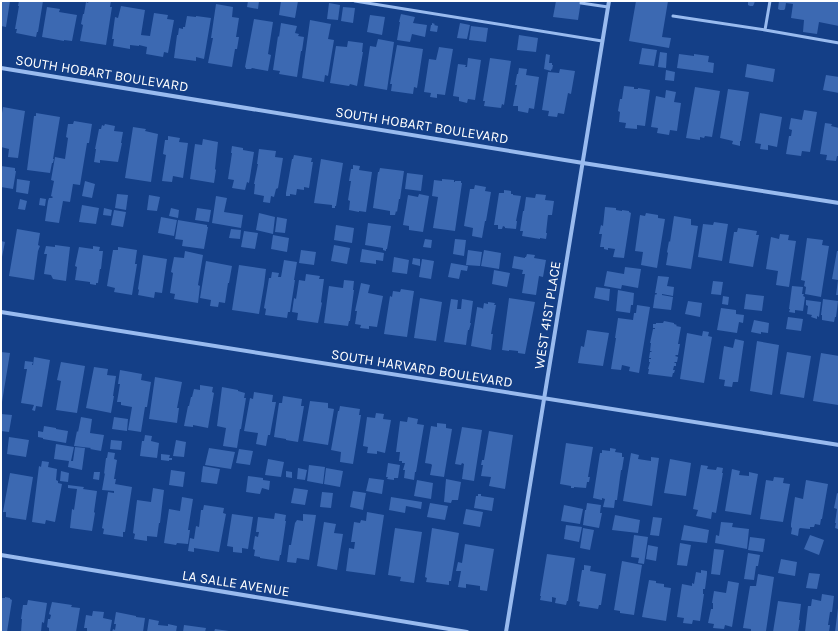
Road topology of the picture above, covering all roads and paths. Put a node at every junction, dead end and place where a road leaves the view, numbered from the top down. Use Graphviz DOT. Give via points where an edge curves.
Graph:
graph roads {
  1 [pos="355,1"];
  2 [pos="609,1"];
  3 [pos="770,1"];
  4 [pos="581,3"];
  5 [pos="608,7"];
  6 [pos="673,16"];
  7 [pos="765,30"];
  8 [pos="602,41"];
  9 [pos="839,42"];
  10 [pos="1,68"];
  11 [pos="583,163"];
  12 [pos="839,203"];
  13 [pos="1,312"];
  14 [pos="545,398"];
  15 [pos="839,445"];
  16 [pos="1,555"];
  17 [pos="467,632"];
  18 [pos="506,632"];
  1 -- 8 [label="lane"];
  2 -- 5 [label="street, WEST 41ST PLACE"];
  3 -- 7 [label="lane"];
  4 -- 5 [label="lane"];
  5 -- 8 [label="street, WEST 41ST PLACE"];
  6 -- 7 [label="lane"];
  7 -- 9 [label="lane"];
  8 -- 11 [label="street, WEST 41ST PLACE"];
  10 -- 11 [label="street, SOUTH HOBART BOULEVARD"];
  11 -- 12 [label="street, SOUTH HOBART BOULEVARD"];
  11 -- 14 [label="street, WEST 41ST PLACE"];
  13 -- 14 [label="street, SOUTH HARVARD BOULEVARD"];
  14 -- 15 [label="street, SOUTH HARVARD BOULEVARD"];
  14 -- 18 [label="street, WEST 41ST PLACE"];
  16 -- 17 [label="street, LA SALLE AVENUE"];
}
